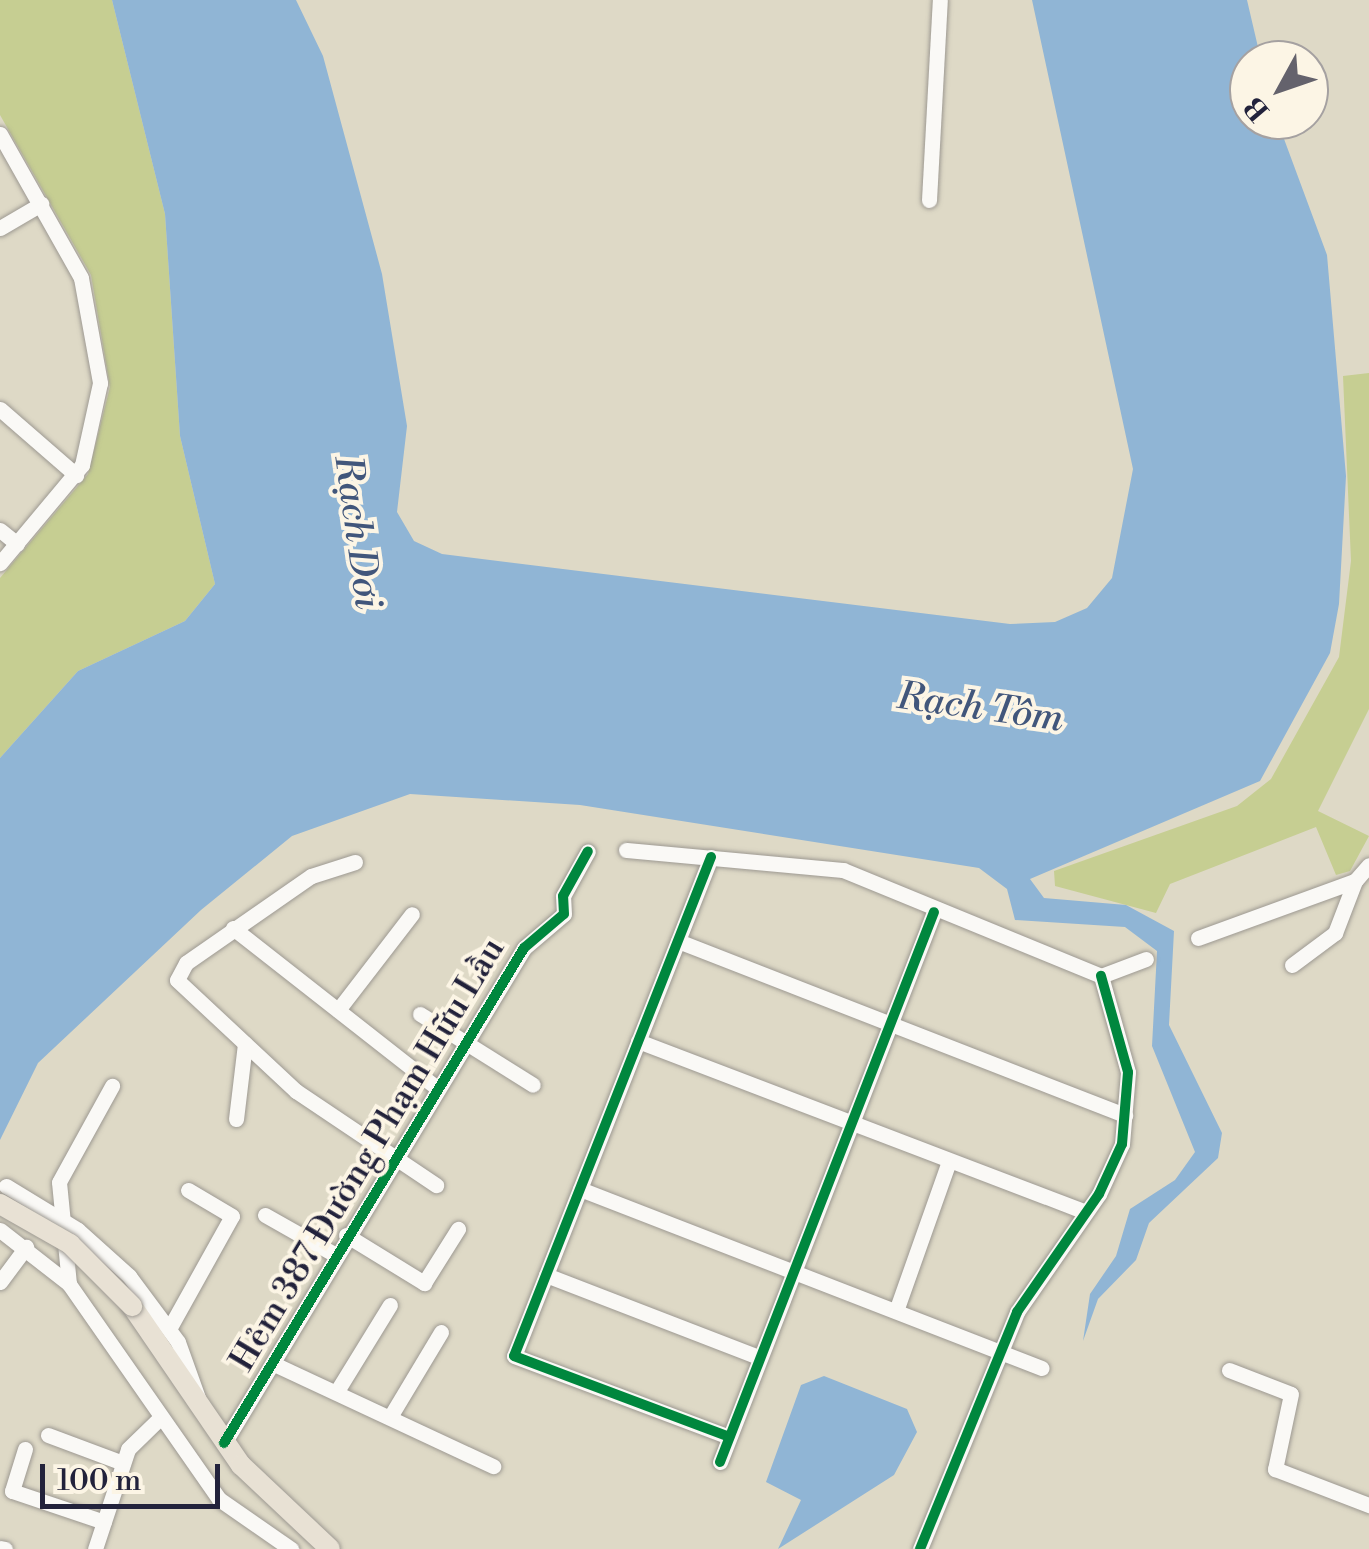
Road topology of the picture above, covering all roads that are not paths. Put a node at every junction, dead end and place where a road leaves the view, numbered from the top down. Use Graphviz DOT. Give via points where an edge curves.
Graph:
graph roads {
  1 [pos="940,0"];
  2 [pos="0,134"];
  3 [pos="928,200"];
  4 [pos="41,204"];
  5 [pos="0,228"];
  6 [pos="0,409"];
  7 [pos="76,475"];
  8 [pos="0,530"];
  9 [pos="16,544"];
  10 [pos="0,563"];
  11 [pos="626,850"];
  12 [pos="588,851"];
  13 [pos="711,856"];
  14 [pos="355,862"];
  15 [pos="1369,865"];
  16 [pos="1355,881"];
  17 [pos="934,912"];
  18 [pos="412,914"];
  19 [pos="233,928"];
  20 [pos="1198,938"];
  21 [pos="678,941"];
  22 [pos="1146,958"];
  23 [pos="1292,965"];
  24 [pos="1101,976"];
  25 [pos="338,1010"];
  26 [pos="420,1014"];
  27 [pos="891,1024"];
  28 [pos="638,1041"];
  29 [pos="244,1044"];
  30 [pos="463,1046"];
  31 [pos="534,1085"];
  32 [pos="112,1086"];
  33 [pos="437,1088"];
  34 [pos="1125,1115"];
  35 [pos="236,1119"];
  36 [pos="852,1124"];
  37 [pos="394,1159"];
  38 [pos="949,1161"];
  39 [pos="436,1186"];
  40 [pos="580,1188"];
  41 [pos="188,1190"];
  42 [pos="3,1195"];
  43 [pos="1085,1212"];
  44 [pos="265,1215"];
  45 [pos="62,1219"];
  46 [pos="458,1229"];
  47 [pos="346,1235"];
  48 [pos="13,1238"];
  49 [pos="334,1254"];
  50 [pos="794,1272"];
  51 [pos="546,1275"];
  52 [pos="0,1282"];
  53 [pos="69,1284"];
  54 [pos="390,1305"];
  55 [pos="896,1311"];
  56 [pos="169,1329"];
  57 [pos="441,1332"];
  58 [pos="1000,1351"];
  59 [pos="758,1357"];
  60 [pos="274,1364"];
  61 [pos="1041,1368"];
  62 [pos="1229,1370"];
  63 [pos="336,1391"];
  64 [pos="199,1406"];
  65 [pos="161,1416"];
  66 [pos="390,1416"];
  67 [pos="48,1435"];
  68 [pos="729,1437"];
  69 [pos="224,1443"];
  70 [pos="25,1450"];
  71 [pos="720,1462"];
  72 [pos="123,1463"];
  73 [pos="493,1466"];
  74 [pos="1369,1505"];
  75 [pos="104,1522"];
  76 [pos="94,1549"];
  77 [pos="292,1549"];
  78 [pos="330,1549"];
  79 [pos="920,1549"];
  1 -- 3 [label="street"];
  2 -- 4 [label="street"];
  4 -- 5 [label="street"];
  4 -- 7 [label="street" via="81,278 98,350 94,432"];
  6 -- 7 [label="street"];
  7 -- 9 [label="street"];
  8 -- 9 [label="street"];
  9 -- 10 [label="street"];
  11 -- 13 [label="street"];
  12 -- 30 [label="street, Hẻm 387 Đường Phạm Hữu Lầu" via="563,896 564,914 524,948"];
  13 -- 17 [label="street" via="843,870"];
  13 -- 21 [label="street"];
  14 -- 19 [label="street" via="310,876"];
  15 -- 16 [label="street"];
  16 -- 20 [label="street"];
  16 -- 23 [label="street" via="1335,933"];
  17 -- 24 [label="street"];
  17 -- 27 [label="street"];
  18 -- 25 [label="street"];
  19 -- 25 [label="street"];
  19 -- 29 [label="street" via="177,980"];
  21 -- 27 [label="street"];
  21 -- 28 [label="street"];
  22 -- 24 [label="street"];
  24 -- 34 [label="street" via="1128,1072"];
  25 -- 33 [label="street"];
  26 -- 30 [label="street"];
  27 -- 34 [label="street"];
  27 -- 36 [label="street"];
  28 -- 36 [label="street"];
  28 -- 40 [label="street"];
  29 -- 35 [label="street"];
  29 -- 37 [label="street"];
  30 -- 31 [label="street"];
  30 -- 33 [label="street, Hẻm 387 Đường Phạm Hữu Lầu"];
  32 -- 45 [label="street" via="63,1162"];
  33 -- 37 [label="street, Hẻm 387 Đường Phạm Hữu Lầu"];
  34 -- 43 [label="street" via="1122,1144"];
  36 -- 38 [label="street"];
  36 -- 50 [label="street"];
  37 -- 39 [label="street"];
  37 -- 47 [label="street, Hẻm 387 Đường Phạm Hữu Lầu"];
  38 -- 43 [label="street"];
  38 -- 55 [label="street"];
  40 -- 50 [label="street"];
  40 -- 51 [label="street"];
  41 -- 56 [label="street" via="232,1216"];
  42 -- 45 [label="street"];
  42 -- 64 [label="main road, bridge" via="70,1244 132,1306"];
  43 -- 58 [label="street"];
  44 -- 49 [label="street"];
  45 -- 53 [label="street"];
  45 -- 56 [label="street" via="121,1268"];
  46 -- 47 [label="street" via="424,1283"];
  47 -- 49 [label="street, Hẻm 387 Đường Phạm Hữu Lầu"];
  48 -- 52 [label="street"];
  48 -- 53 [label="street"];
  49 -- 60 [label="street, Hẻm 387 Đường Phạm Hữu Lầu"];
  50 -- 55 [label="street"];
  50 -- 59 [label="street"];
  51 -- 59 [label="street"];
  51 -- 68 [label="street" via="514,1356"];
  53 -- 65 [label="street"];
  54 -- 63 [label="street"];
  55 -- 58 [label="street"];
  56 -- 64 [label="street"];
  57 -- 66 [label="street"];
  58 -- 61 [label="street"];
  58 -- 79 [label="street"];
  59 -- 68 [label="street"];
  60 -- 63 [label="street"];
  60 -- 69 [label="street, Hẻm 387 Đường Phạm Hữu Lầu"];
  62 -- 74 [label="street" via="1291,1394 1275,1470"];
  63 -- 66 [label="street"];
  64 -- 69 [label="main road"];
  65 -- 72 [label="street"];
  65 -- 77 [label="street" via="219,1498"];
  66 -- 73 [label="street"];
  67 -- 72 [label="street"];
  68 -- 71 [label="street"];
  69 -- 78 [label="main road"];
  70 -- 75 [label="street" via="12,1491"];
  72 -- 75 [label="street"];
  75 -- 76 [label="street"];
}
